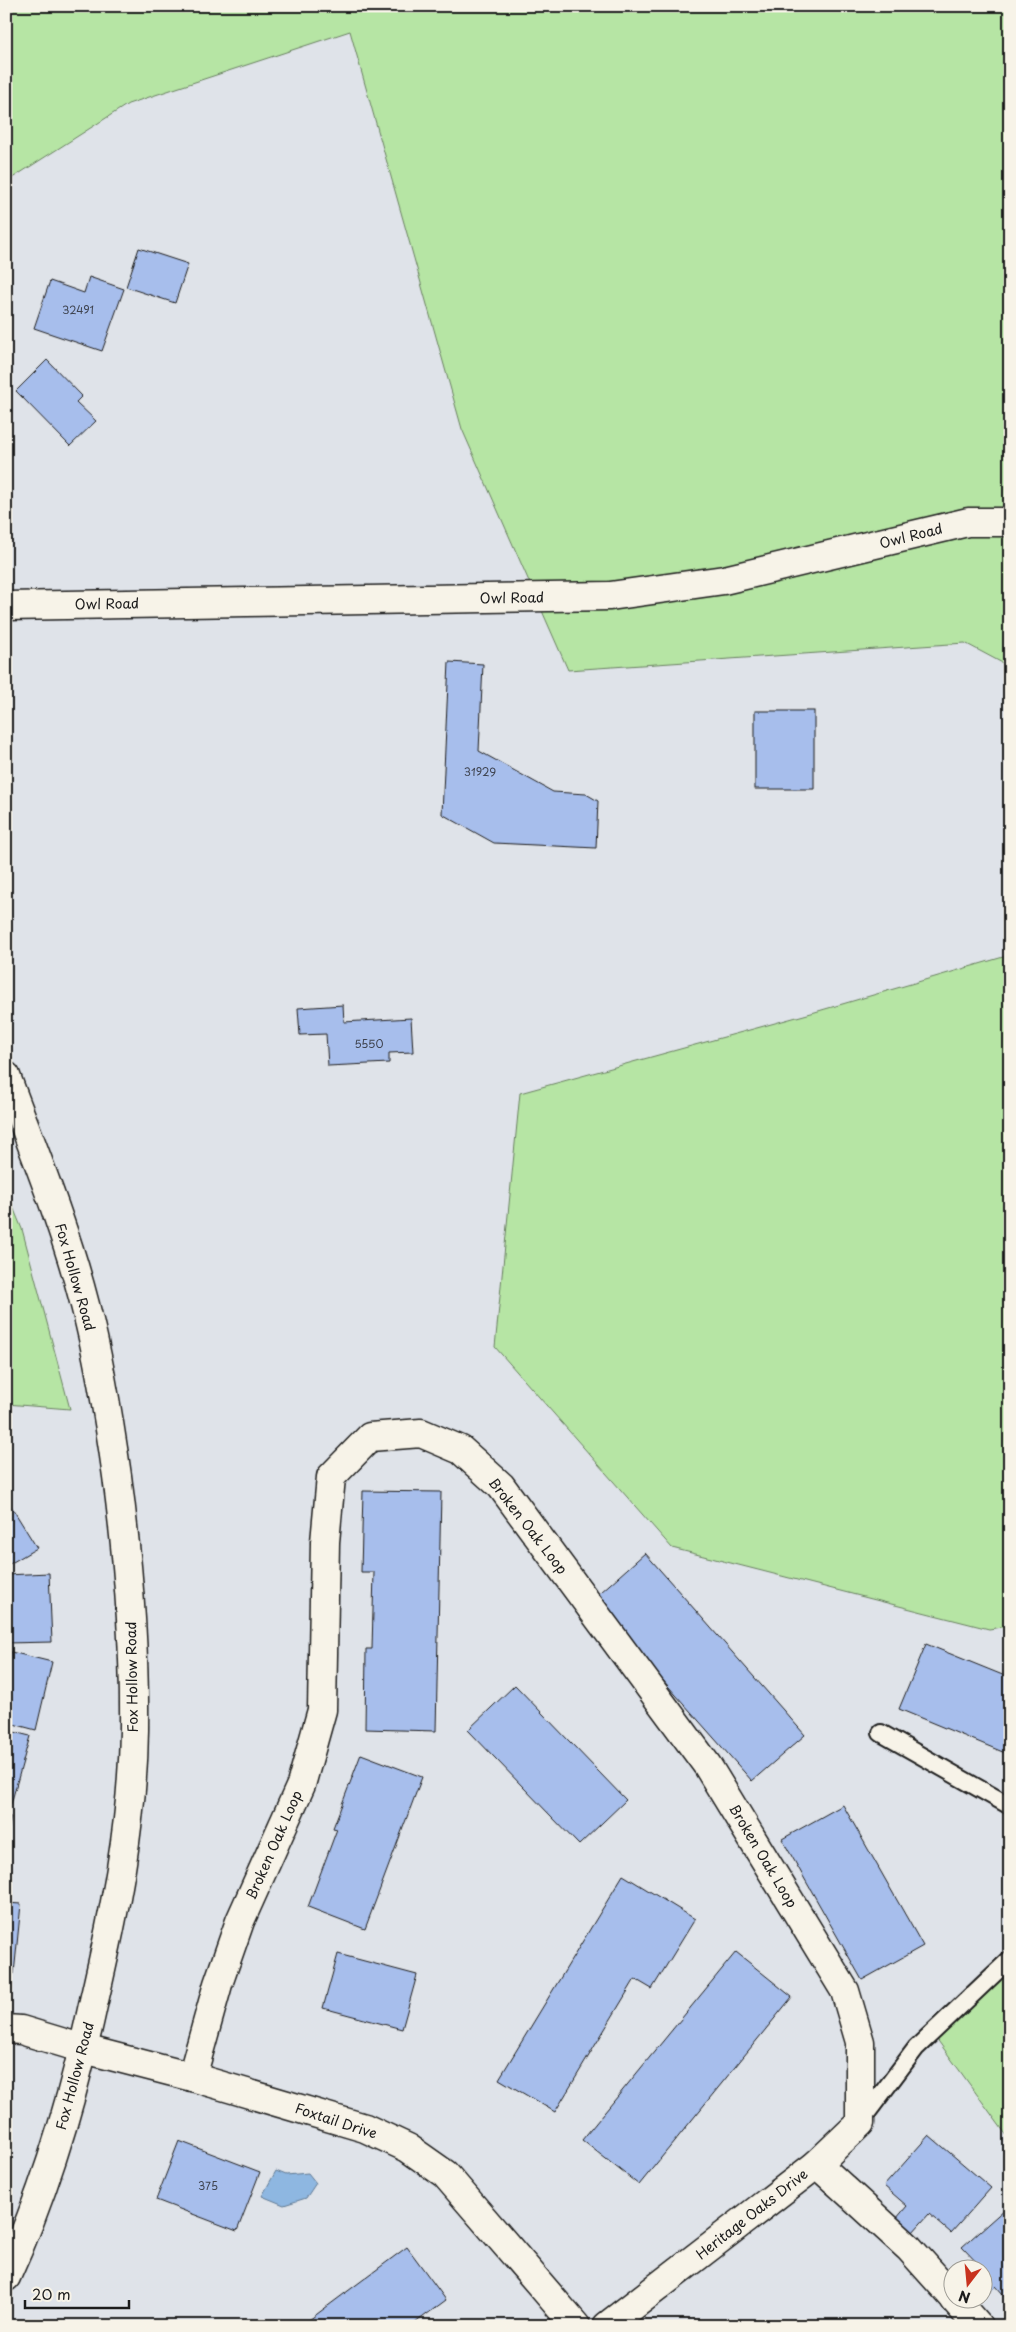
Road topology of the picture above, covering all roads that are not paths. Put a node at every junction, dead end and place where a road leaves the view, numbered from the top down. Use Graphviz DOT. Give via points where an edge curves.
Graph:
graph roads {
  1 [pos="1010,522"];
  2 [pos="6,606"];
  3 [pos="6,1076"];
  4 [pos="881,1733"];
  5 [pos="1010,1806"];
  6 [pos="1010,1959"];
  7 [pos="6,2028"];
  8 [pos="84,2049"];
  9 [pos="192,2077"];
  10 [pos="860,2123"];
  11 [pos="818,2164"];
  12 [pos="6,2277"];
  13 [pos="944,2288"];
  14 [pos="964,2310"];
  15 [pos="576,2326"];
  16 [pos="607,2326"];
  17 [pos="978,2326"];
  1 -- 2 [label="street, Owl Road" via="968,522 724,580 610,596"];
  3 -- 8 [label="street, Fox Hollow Road" via="86,1306 109,1419 128,1557 134,1732 127,1825 112,1924"];
  4 -- 5 [label="lane"];
  6 -- 10 [label="lane" via="916,2048"];
  7 -- 8 [label="street, Foxtail Drive"];
  8 -- 9 [label="street, Foxtail Drive"];
  8 -- 12 [label="street, Fox Hollow Road" via="45,2182"];
  9 -- 10 [label="street, Broken Oak Loop" via="240,1921 301,1785 322,1710 325,1542 331,1477 370,1437 421,1433 461,1450 501,1486 708,1765 845,1990 860,2042"];
  9 -- 15 [label="street, Foxtail Drive" via="365,2128 408,2148 446,2174"];
  10 -- 11 [label="street"];
  11 -- 13 [label="street, Heritage Oaks Drive" via="909,2248"];
  11 -- 16 [label="street, Heritage Oaks Drive"];
  14 -- 17 [label="street, Heritage Oaks Drive"];
}
